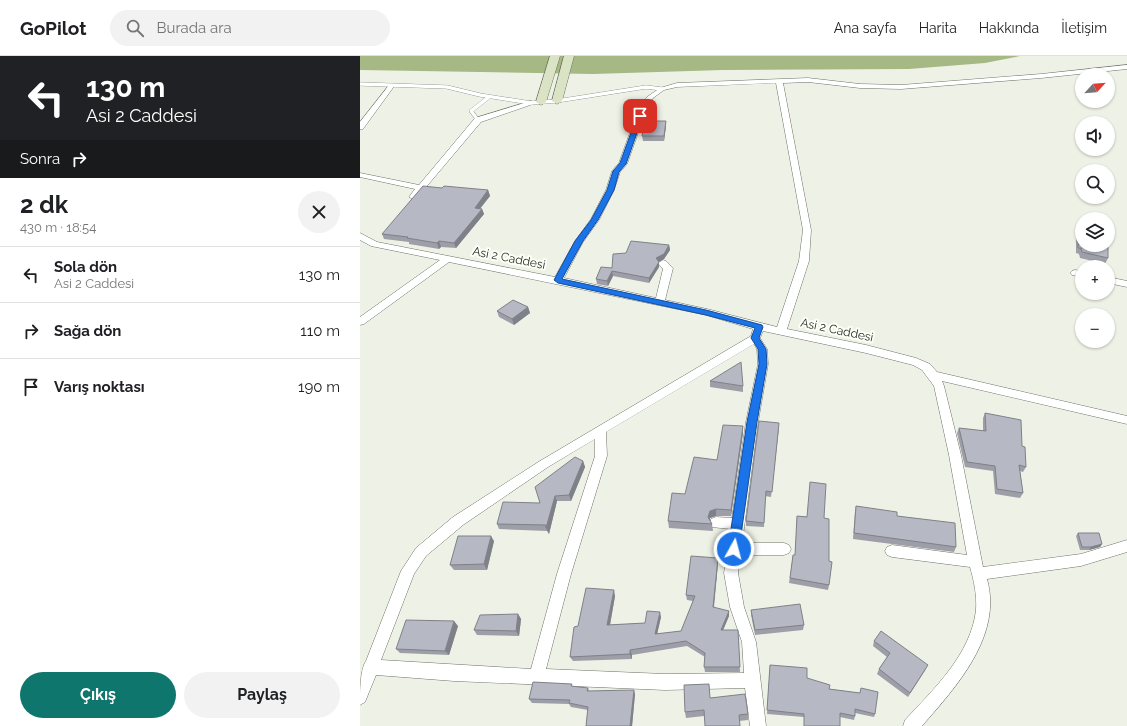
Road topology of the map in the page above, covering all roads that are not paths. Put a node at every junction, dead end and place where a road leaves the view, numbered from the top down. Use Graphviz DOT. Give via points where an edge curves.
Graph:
graph roads {
  1 [pos="555,56"];
  2 [pos="569,56"];
  3 [pos="1127,67"];
  4 [pos="779,81"];
  5 [pos="360,84"];
  6 [pos="392,85"];
  7 [pos="662,89"];
  8 [pos="489,97"];
  9 [pos="557,101"];
  10 [pos="536,103"];
  11 [pos="478,120"];
  12 [pos="360,127"];
  13 [pos="360,175"];
  14 [pos="421,188"];
  15 [pos="407,205"];
  16 [pos="360,236"];
  17 [pos="446,259"];
  18 [pos="663,263"];
  19 [pos="558,280"];
  20 [pos="1115,281"];
  21 [pos="1127,284"];
  22 [pos="659,303"];
  23 [pos="360,322"];
  24 [pos="781,331"];
  25 [pos="757,332"];
  26 [pos="933,374"];
  27 [pos="1127,420"];
  28 [pos="600,430"];
  29 [pos="716,523"];
  30 [pos="737,524"];
  31 [pos="1127,546"];
  32 [pos="734,549"];
  33 [pos="784,549"];
  34 [pos="892,551"];
  35 [pos="977,568"];
  36 [pos="370,667"];
  37 [pos="537,676"];
  38 [pos="752,680"];
  39 [pos="361,689"];
  40 [pos="758,726"];
  41 [pos="911,726"];
  1 -- 10 [label="street"];
  2 -- 9 [label="street"];
  3 -- 4 [label="street" via="901,87"];
  4 -- 7 [label="street" via="676,85"];
  4 -- 24 [label="street" via="807,230 804,261"];
  5 -- 6 [label="lane"];
  6 -- 8 [label="lane" via="447,87"];
  6 -- 12 [label="street"];
  7 -- 9 [label="lane" via="646,87"];
  7 -- 19 [label="street" via="650,97 640,116 623,164 616,171 595,220 579,241"];
  8 -- 10 [label="lane"];
  8 -- 11 [label="lane" via="471,111"];
  9 -- 10 [label="lane"];
  10 -- 11 [label="street"];
  11 -- 14 [label="street"];
  13 -- 14 [label="street"];
  14 -- 15 [label="street"];
  16 -- 17 [label="street, Asi 2 Caddesi"];
  17 -- 19 [label="street, Asi 2 Caddesi"];
  17 -- 23 [label="street"];
  18 -- 22 [label="street" via="668,268"];
  19 -- 22 [label="street, Asi 2 Caddesi"];
  20 -- 21 [label="street"];
  22 -- 25 [label="street, Asi 2 Caddesi" via="706,312"];
  24 -- 25 [label="street, Asi 2 Caddesi"];
  24 -- 26 [label="street, Asi 2 Caddesi" via="866,348 916,362"];
  25 -- 28 [label="street" via="731,354"];
  25 -- 30 [label="street" via="763,364"];
  26 -- 27 [label="street"];
  26 -- 35 [label="street" via="939,386 955,454"];
  28 -- 36 [label="street" via="458,521 421,552 408,571"];
  28 -- 37 [label="street" via="601,456 564,574"];
  29 -- 30 [label="street"];
  30 -- 32 [label="street"];
  31 -- 35 [label="street" via="1081,560"];
  32 -- 33 [label="street"];
  32 -- 38 [label="street" via="731,573 737,608 749,642"];
  34 -- 35 [label="street"];
  35 -- 41 [label="street" via="984,602 982,619 973,645 953,679"];
  36 -- 37 [label="street" via="454,674"];
  36 -- 39 [label="street"];
  37 -- 38 [label="street" via="665,682"];
  38 -- 40 [label="street"];
}
